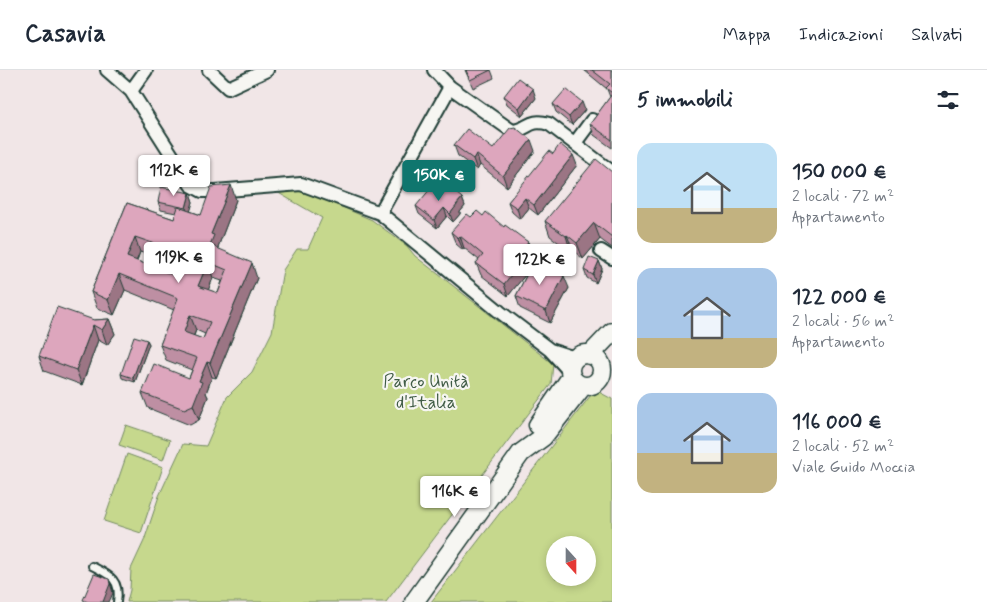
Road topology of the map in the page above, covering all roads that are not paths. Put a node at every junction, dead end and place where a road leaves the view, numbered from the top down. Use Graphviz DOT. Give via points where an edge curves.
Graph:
graph roads {
  1 [pos="107,70"];
  2 [pos="146,70"];
  3 [pos="209,70"];
  4 [pos="267,70"];
  5 [pos="434,70"];
  6 [pos="450,87"];
  7 [pos="131,92"];
  8 [pos="592,120"];
  9 [pos="575,143"];
  10 [pos="612,172"];
  11 [pos="380,214"];
  12 [pos="610,335"];
  13 [pos="591,373"];
  14 [pos="92,566"];
  15 [pos="117,602"];
  16 [pos="414,602"];
  1 -- 7 [label="street"];
  2 -- 7 [label="street"];
  3 -- 4 [label="street" via="228,88"];
  5 -- 6 [label="street"];
  6 -- 9 [label="street" via="512,131 539,121 549,124"];
  6 -- 11 [label="street"];
  7 -- 11 [label="street" via="191,185 202,191 301,184"];
  8 -- 9 [label="street"];
  9 -- 10 [label="street"];
  11 -- 13 [label="street" via="550,350"];
  12 -- 13 [label="main road" via="606,349"];
  13 -- 16 [label="main road" via="529,437 524,449"];
  14 -- 15 [label="lane" via="109,574 117,583"];
}
